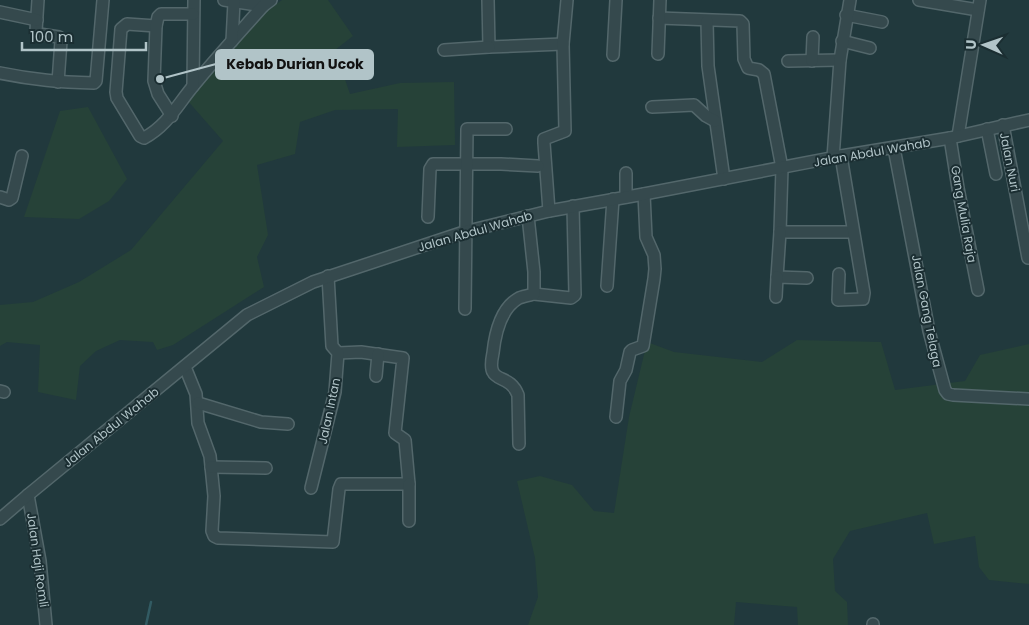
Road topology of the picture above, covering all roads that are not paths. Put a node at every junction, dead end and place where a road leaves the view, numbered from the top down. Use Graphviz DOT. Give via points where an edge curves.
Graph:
graph roads {
  1 [pos="38,0"];
  2 [pos="103,0"];
  3 [pos="194,0"];
  4 [pos="488,0"];
  5 [pos="567,0"];
  6 [pos="616,0"];
  7 [pos="660,0"];
  8 [pos="850,0"];
  9 [pos="918,0"];
  10 [pos="229,1"];
  11 [pos="267,3"];
  12 [pos="979,5"];
  13 [pos="0,12"];
  14 [pos="193,14"];
  15 [pos="846,15"];
  16 [pos="659,18"];
  17 [pos="37,20"];
  18 [pos="707,21"];
  19 [pos="882,22"];
  20 [pos="156,26"];
  21 [pos="813,37"];
  22 [pos="232,41"];
  23 [pos="842,41"];
  24 [pos="563,44"];
  25 [pos="489,46"];
  26 [pos="870,48"];
  27 [pos="444,50"];
  28 [pos="658,54"];
  29 [pos="613,55"];
  30 [pos="840,60"];
  31 [pos="788,61"];
  32 [pos="812,61"];
  33 [pos="0,73"];
  34 [pos="58,82"];
  35 [pos="193,86"];
  36 [pos="652,107"];
  37 [pos="172,116"];
  38 [pos="1029,120"];
  39 [pos="715,121"];
  40 [pos="1003,125"];
  41 [pos="506,129"];
  42 [pos="988,129"];
  43 [pos="954,137"];
  44 [pos="894,148"];
  45 [pos="22,156"];
  46 [pos="837,158"];
  47 [pos="466,164"];
  48 [pos="538,166"];
  49 [pos="782,168"];
  50 [pos="626,173"];
  51 [pos="996,174"];
  52 [pos="724,180"];
  53 [pos="644,194"];
  54 [pos="0,197"];
  55 [pos="626,198"];
  56 [pos="613,200"];
  57 [pos="573,206"];
  58 [pos="549,211"];
  59 [pos="528,216"];
  60 [pos="428,217"];
  61 [pos="464,232"];
  62 [pos="780,232"];
  63 [pos="853,232"];
  64 [pos="1028,258"];
  65 [pos="839,274"];
  66 [pos="328,276"];
  67 [pos="777,276"];
  68 [pos="807,278"];
  69 [pos="607,286"];
  70 [pos="978,290"];
  71 [pos="534,294"];
  72 [pos="776,298"];
  73 [pos="465,309"];
  74 [pos="338,353"];
  75 [pos="378,354"];
  76 [pos="185,367"];
  77 [pos="376,376"];
  78 [pos="1029,399"];
  79 [pos="198,403"];
  80 [pos="616,417"];
  81 [pos="288,424"];
  82 [pos="519,444"];
  83 [pos="211,467"];
  84 [pos="266,468"];
  85 [pos="409,484"];
  86 [pos="311,488"];
  87 [pos="28,495"];
  88 [pos="0,519"];
  89 [pos="409,521"];
  90 [pos="46,625"];
  1 -- 17 [label="street"];
  2 -- 34 [label="street" via="96,81"];
  3 -- 14 [label="street"];
  4 -- 25 [label="street"];
  5 -- 24 [label="street"];
  6 -- 29 [label="street"];
  7 -- 16 [label="street"];
  8 -- 15 [label="street"];
  9 -- 12 [label="street"];
  10 -- 11 [label="street"];
  10 -- 22 [label="street"];
  11 -- 22 [label="street"];
  12 -- 43 [label="street, Gang Mulia Raja"];
  13 -- 17 [label="street"];
  14 -- 20 [label="street" via="161,14"];
  14 -- 35 [label="street"];
  15 -- 19 [label="street"];
  15 -- 23 [label="street"];
  16 -- 18 [label="street"];
  16 -- 28 [label="street"];
  17 -- 34 [label="street" via="36,31 39,34 59,37 61,41"];
  18 -- 39 [label="street" via="708,66"];
  18 -- 49 [label="street" via="743,24 744,59 748,68 764,74"];
  20 -- 37 [label="street" via="154,81"];
  20 -- 37 [label="street" via="127,24 121,29 117,98 142,138"];
  21 -- 32 [label="street"];
  22 -- 35 [label="street"];
  23 -- 26 [label="street"];
  23 -- 30 [label="street"];
  24 -- 25 [label="street"];
  24 -- 58 [label="street" via="565,131 544,139"];
  25 -- 27 [label="street"];
  30 -- 32 [label="street"];
  30 -- 46 [label="street"];
  31 -- 32 [label="street"];
  33 -- 34 [label="street"];
  35 -- 37 [label="street"];
  36 -- 39 [label="street" via="691,104"];
  38 -- 40 [label="street, Jalan Abdul Wahab"];
  39 -- 52 [label="street"];
  40 -- 42 [label="street, Jalan Abdul Wahab"];
  40 -- 64 [label="street, Jalan Nuri"];
  41 -- 47 [label="street" via="468,128"];
  42 -- 43 [label="street, Jalan Abdul Wahab"];
  42 -- 51 [label="street"];
  43 -- 44 [label="street, Jalan Abdul Wahab"];
  43 -- 70 [label="street, Gang Mulia Raja" via="958,188"];
  44 -- 46 [label="street, Jalan Abdul Wahab"];
  44 -- 78 [label="street, Jalan Gang Telaga" via="929,331 945,390 953,395"];
  45 -- 54 [label="street" via="12,198"];
  46 -- 49 [label="street, Jalan Abdul Wahab"];
  46 -- 63 [label="street"];
  47 -- 48 [label="street"];
  47 -- 60 [label="street" via="435,163 431,166"];
  47 -- 61 [label="street"];
  49 -- 52 [label="street, Jalan Abdul Wahab"];
  49 -- 62 [label="street"];
  50 -- 55 [label="street"];
  52 -- 53 [label="street, Jalan Abdul Wahab"];
  53 -- 55 [label="street, Jalan Abdul Wahab"];
  53 -- 80 [label="street" via="646,237 654,255 654,279 643,346 630,352 620,382"];
  55 -- 56 [label="street, Jalan Abdul Wahab"];
  56 -- 57 [label="street, Jalan Abdul Wahab"];
  56 -- 69 [label="street"];
  57 -- 58 [label="street, Jalan Abdul Wahab"];
  57 -- 71 [label="street" via="575,294 571,298"];
  58 -- 59 [label="street, Jalan Abdul Wahab"];
  59 -- 61 [label="street, Jalan Abdul Wahab"];
  59 -- 71 [label="street"];
  61 -- 66 [label="street, Jalan Abdul Wahab"];
  61 -- 73 [label="street"];
  62 -- 63 [label="street"];
  62 -- 67 [label="street"];
  63 -- 65 [label="street" via="863,299 838,300"];
  66 -- 74 [label="street, Jalan Intan" via="332,346"];
  66 -- 76 [label="street, Jalan Abdul Wahab" via="247,315"];
  67 -- 68 [label="street"];
  67 -- 72 [label="street"];
  71 -- 82 [label="street" via="519,298 504,315 492,358 492,372 510,382 518,395"];
  74 -- 75 [label="street"];
  74 -- 86 [label="street, Jalan Intan" via="335,392"];
  75 -- 77 [label="street"];
  75 -- 85 [label="street" via="403,358 395,433 405,440"];
  76 -- 79 [label="street"];
  76 -- 87 [label="street, Jalan Abdul Wahab"];
  79 -- 81 [label="street" via="261,422"];
  79 -- 83 [label="street" via="198,423"];
  83 -- 84 [label="street"];
  83 -- 85 [label="street" via="214,496 212,531 218,538 333,542 341,484"];
  85 -- 89 [label="street"];
  87 -- 88 [label="street, Jalan Abdul Wahab"];
  87 -- 90 [label="street, Jalan Haji Romli" via="40,561"];
}
